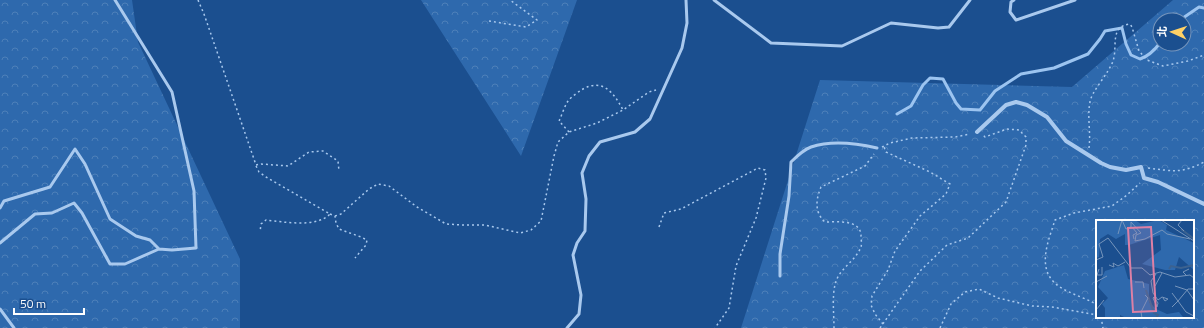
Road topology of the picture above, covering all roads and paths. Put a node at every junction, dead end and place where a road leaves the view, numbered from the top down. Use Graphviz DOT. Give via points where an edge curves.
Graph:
graph roads {
  1 [pos="115,0"];
  2 [pos="198,0"];
  3 [pos="510,0"];
  4 [pos="686,0"];
  5 [pos="714,0"];
  6 [pos="970,0"];
  7 [pos="1014,0"];
  8 [pos="1075,0"];
  9 [pos="489,21"];
  10 [pos="1204,55"];
  11 [pos="664,89"];
  12 [pos="623,110"];
  13 [pos="569,132"];
  14 [pos="978,132"];
  15 [pos="884,146"];
  16 [pos="877,148"];
  17 [pos="1088,154"];
  18 [pos="1204,162"];
  19 [pos="256,165"];
  20 [pos="1141,167"];
  21 [pos="339,171"];
  22 [pos="1144,178"];
  23 [pos="1204,204"];
  24 [pos="0,208"];
  25 [pos="330,214"];
  26 [pos="335,216"];
  27 [pos="659,226"];
  28 [pos="260,232"];
  29 [pos="0,243"];
  30 [pos="159,249"];
  31 [pos="355,258"];
  32 [pos="780,276"];
  33 [pos="1096,304"];
  34 [pos="0,309"];
  35 [pos="1096,315"];
  36 [pos="1101,318"];
  37 [pos="883,324"];
  38 [pos="14,328"];
  39 [pos="567,328"];
  40 [pos="715,328"];
  41 [pos="834,328"];
  42 [pos="880,328"];
  43 [pos="940,328"];
  44 [pos="1103,328"];
  1 -- 30 [label="lane" via="172,92 194,191 196,248"];
  2 -- 19 [label="path"];
  3 -- 9 [label="path" via="537,20 526,27"];
  4 -- 11 [label="lane" via="687,23 682,48"];
  5 -- 6 [label="lane" via="771,43 842,46 891,23 948,27"];
  7 -- 8 [label="lane" via="1010,12 1016,20"];
  10 -- 17 [label="path" via="1163,66 1147,60 1139,52 1132,27 1130,24 1123,25 1116,31 1113,61 1090,99"];
  11 -- 12 [label="path" via="649,92"];
  11 -- 39 [label="lane" via="650,119 635,132 600,142 589,156 582,173 586,199 585,231 573,255 582,295 579,314"];
  12 -- 13 [label="path" via="597,123"];
  12 -- 13 [label="path" via="617,98 604,86 592,85 569,100 559,121"];
  13 -- 26 [label="path" via="558,142 541,221 532,230 520,233 485,225 446,224 388,186 378,184"];
  14 -- 15 [label="path" via="955,137 912,138"];
  14 -- 17 [label="street" via="1006,105 1016,102 1027,105 1047,117 1066,141"];
  14 -- 37 [label="path" via="986,136 1007,129 1019,130 1026,137 1026,146 1006,202 968,238 947,245 920,271"];
  15 -- 16 [label="path"];
  15 -- 37 [label="path" via="886,152 950,184 946,194 920,216 895,251 888,270 872,296 871,305"];
  16 -- 32 [label="lane" via="835,143 810,147 791,162 789,196 780,254"];
  16 -- 41 [label="path" via="865,166 821,187 816,199 820,217 825,222 846,222 856,225 861,232 861,246 839,274 834,286"];
  17 -- 20 [label="street" via="1110,167 1126,170"];
  18 -- 20 [label="path" via="1177,172"];
  19 -- 21 [label="path" via="288,166 309,152 323,151 338,161"];
  19 -- 25 [label="path" via="259,172 266,177"];
  20 -- 22 [label="street"];
  22 -- 23 [label="street"];
  22 -- 33 [label="path" via="1112,206 1074,212 1055,220 1044,262 1049,277 1060,287"];
  24 -- 30 [label="lane" via="4,201 50,187 75,150 85,164 110,219 136,236 150,240"];
  25 -- 26 [label="path"];
  25 -- 28 [label="path" via="326,218 306,223 266,220 261,224"];
  26 -- 31 [label="path" via="339,229 367,240"];
  27 -- 40 [label="path" via="664,213 681,210 758,168 765,170 766,178 756,218 736,266 730,308"];
  29 -- 30 [label="lane" via="35,214 52,213 74,203 110,264 125,264"];
  34 -- 38 [label="lane"];
  35 -- 43 [label="path" via="1032,306 998,298 979,290 965,292 951,304"];
  36 -- 44 [label="path"];
  37 -- 42 [label="path"];
}
